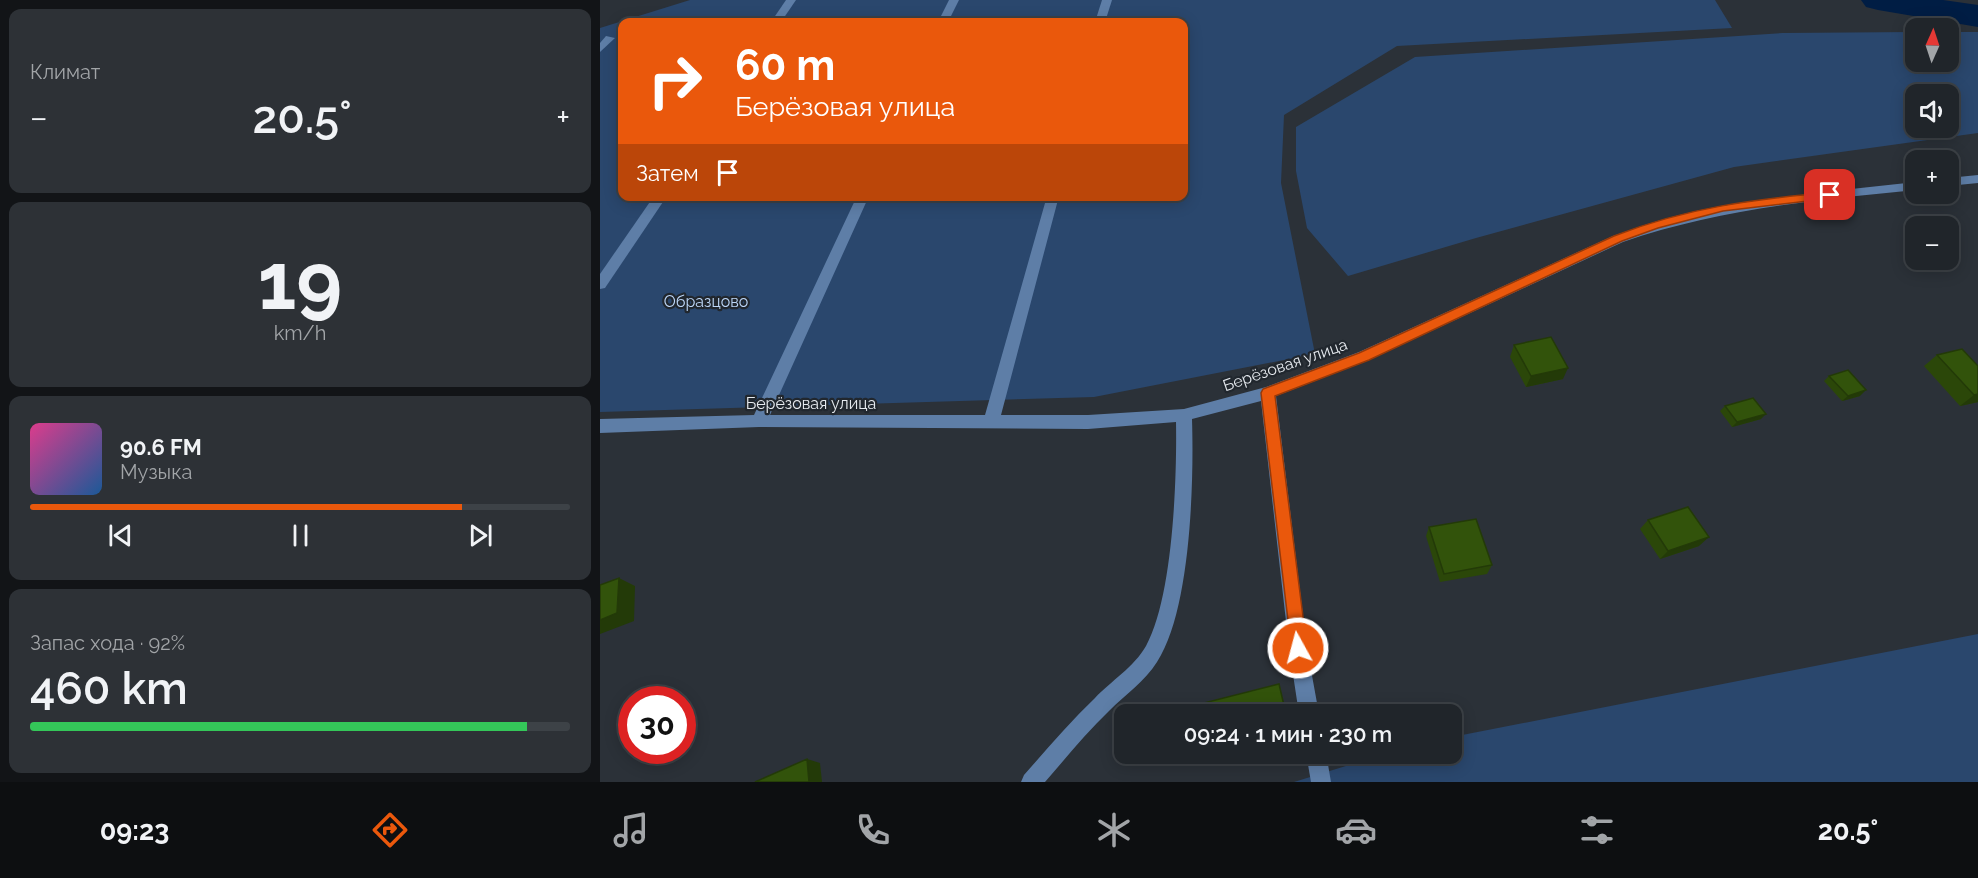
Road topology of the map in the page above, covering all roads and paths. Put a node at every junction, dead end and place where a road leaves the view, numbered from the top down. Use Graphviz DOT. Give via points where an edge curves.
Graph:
graph roads {
  1 [pos="791,0"];
  2 [pos="954,0"];
  3 [pos="1107,0"];
  4 [pos="779,18"];
  5 [pos="945,18"];
  6 [pos="1101,18"];
  7 [pos="610,38"];
  8 [pos="600,49"];
  9 [pos="1978,179"];
  10 [pos="1959,181"];
  11 [pos="1905,187"];
  12 [pos="658,201"];
  13 [pos="861,201"];
  14 [pos="1052,201"];
  15 [pos="600,284"];
  16 [pos="1268,393"];
  17 [pos="1184,415"];
  18 [pos="759,421"];
  19 [pos="991,422"];
  20 [pos="600,426"];
  21 [pos="1307,704"];
  22 [pos="1318,764"];
  23 [pos="1031,782"];
  24 [pos="1321,782"];
  1 -- 4 [label="street"];
  2 -- 5 [label="street"];
  3 -- 6 [label="street"];
  7 -- 8 [label="street"];
  9 -- 10 [label="street"];
  11 -- 16 [label="street, Берёзовая улица" via="1723,207 1655,224 1364,356"];
  12 -- 15 [label="street"];
  13 -- 18 [label="street"];
  14 -- 19 [label="street"];
  16 -- 17 [label="street, Берёзовая улица"];
  16 -- 21 [label="street"];
  17 -- 19 [label="street, Берёзовая улица" via="1088,422"];
  17 -- 23 [label="street" via="1186,448 1170,595 1153,651 1134,676 1103,703"];
  18 -- 19 [label="street, Берёзовая улица"];
  18 -- 20 [label="street, Берёзовая улица"];
  22 -- 24 [label="street"];
}
